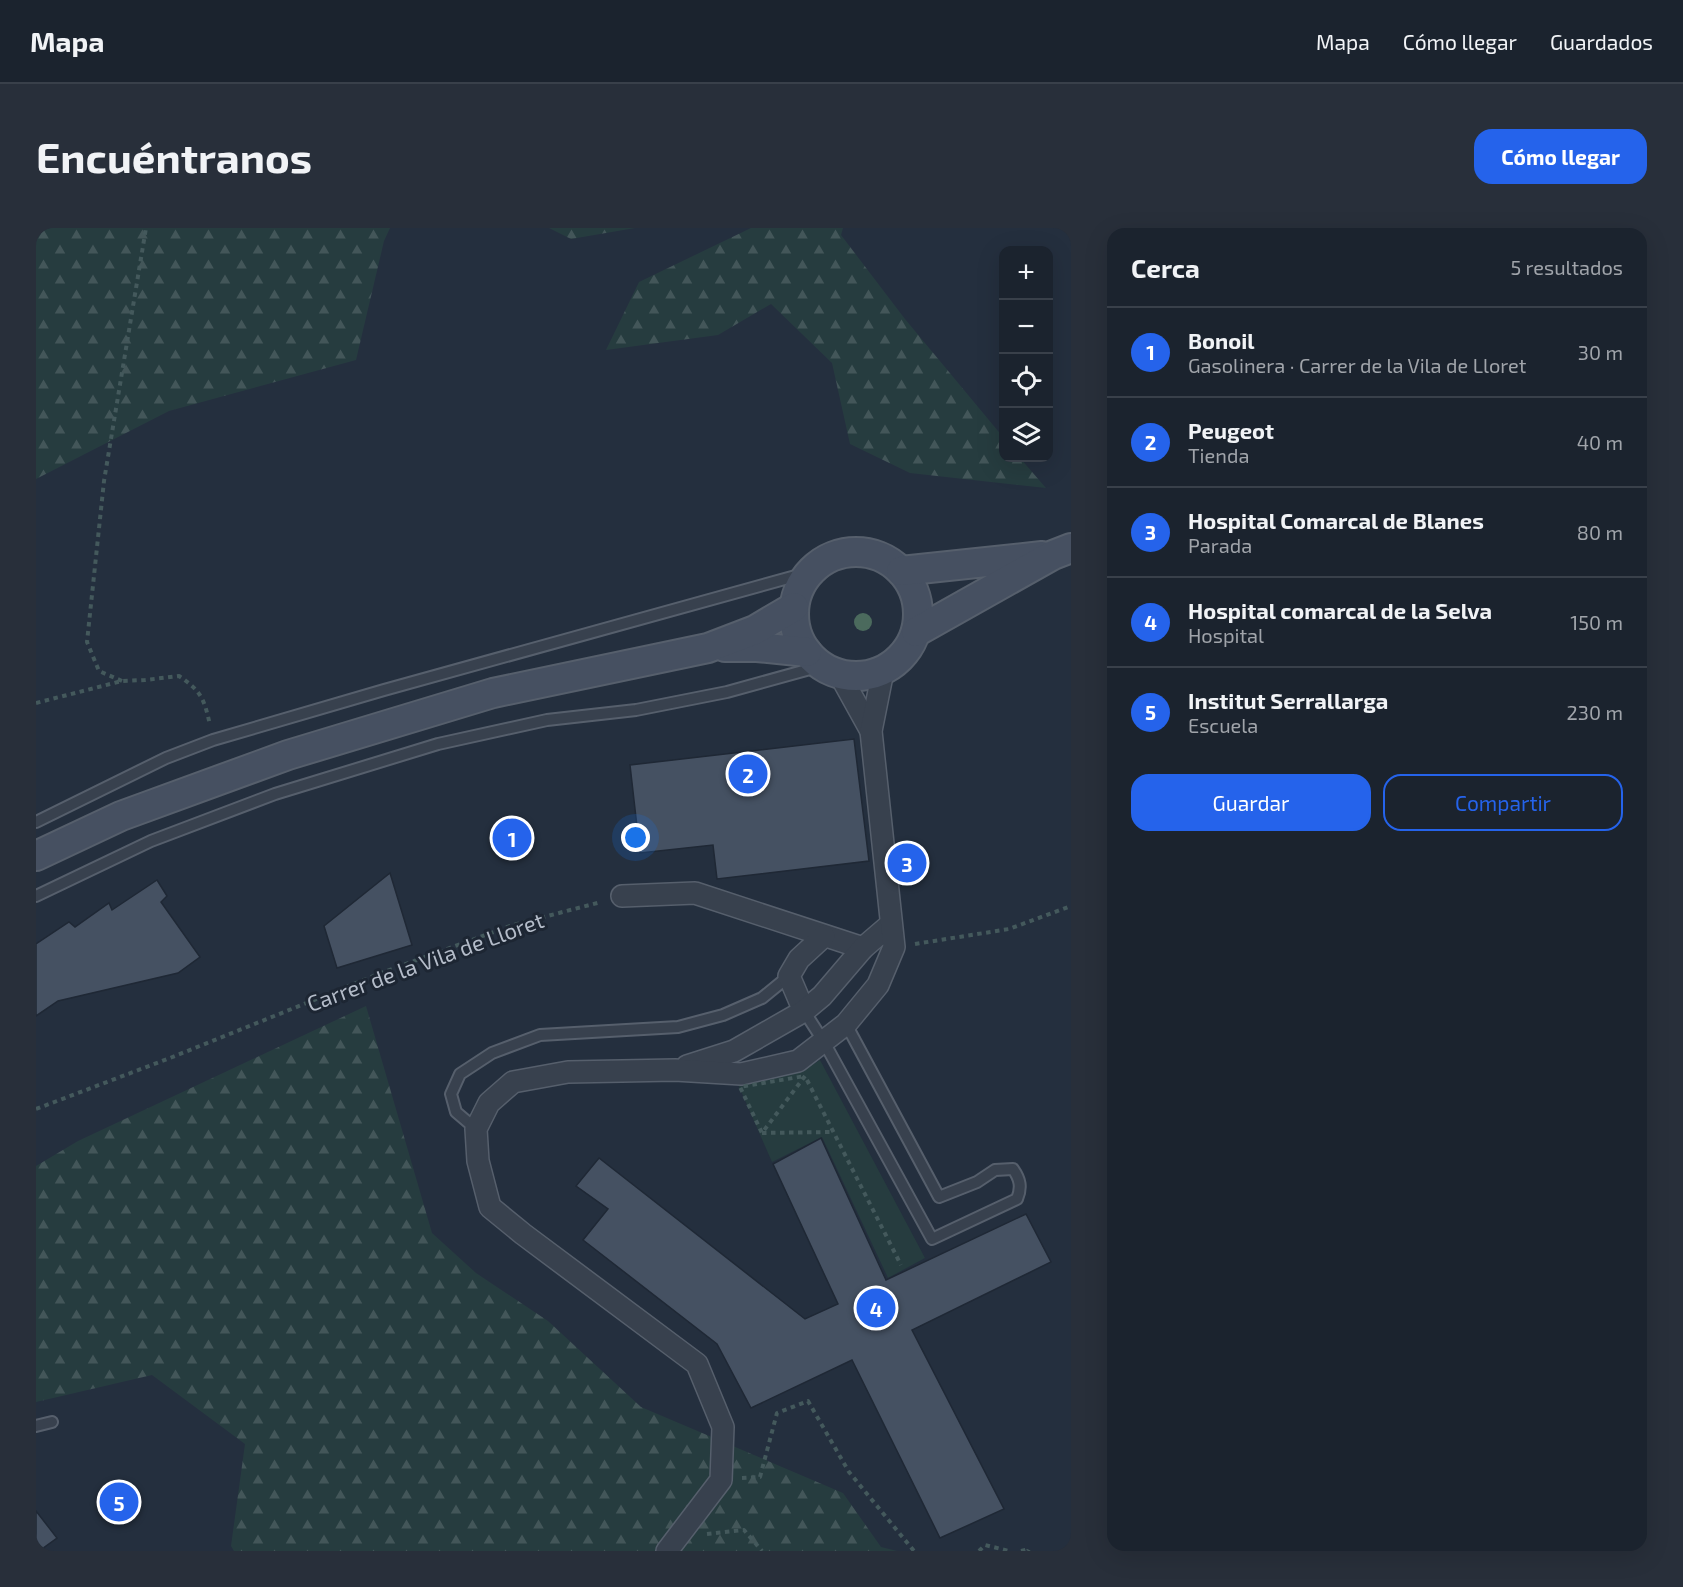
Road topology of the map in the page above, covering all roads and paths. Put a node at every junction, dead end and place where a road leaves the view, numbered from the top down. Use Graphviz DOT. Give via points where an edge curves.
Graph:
graph roads {
  1 [pos="146,228"];
  2 [pos="1062,551"];
  3 [pos="901,571"];
  4 [pos="810,572"];
  5 [pos="794,607"];
  6 [pos="916,632"];
  7 [pos="708,648"];
  8 [pos="823,664"];
  9 [pos="883,671"];
  10 [pos="122,681"];
  11 [pos="36,703"];
  12 [pos="872,731"];
  13 [pos="213,740"];
  14 [pos="36,822"];
  15 [pos="36,856"];
  16 [pos="36,896"];
  17 [pos="622,896"];
  18 [pos="1071,906"];
  19 [pos="891,924"];
  20 [pos="824,936"];
  21 [pos="894,947"];
  22 [pos="863,948"];
  23 [pos="789,976"];
  24 [pos="878,985"];
  25 [pos="804,1011"];
  26 [pos="846,1024"];
  27 [pos="824,1042"];
  28 [pos="675,1070"];
  29 [pos="805,1076"];
  30 [pos="36,1109"];
  31 [pos="476,1129"];
  32 [pos="833,1132"];
  33 [pos="762,1133"];
  34 [pos="901,1265"];
  35 [pos="52,1422"];
  36 [pos="36,1426"];
  37 [pos="721,1480"];
  38 [pos="671,1546"];
  39 [pos="762,1551"];
  40 [pos="914,1551"];
  41 [pos="979,1551"];
  42 [pos="1008,1551"];
  43 [pos="1021,1551"];
  44 [pos="1028,1551"];
  1 -- 10 [label="path" via="104,482 87,642 99,671"];
  2 -- 3 [label="main road"];
  2 -- 6 [label="main road"];
  3 -- 4 [label="main road" via="880,556 855,552 831,558"];
  3 -- 6 [label="main road" via="916,595"];
  4 -- 5 [label="main road" via="799,588"];
  4 -- 13 [label="lane"];
  5 -- 7 [label="main road" via="755,630"];
  5 -- 8 [label="main road" via="796,631"];
  6 -- 9 [label="main road" via="902,657"];
  7 -- 8 [label="main road" via="758,647"];
  7 -- 15 [label="main road" via="493,693 288,755 121,816"];
  8 -- 9 [label="main road" via="862,676"];
  8 -- 12 [label="street"];
  8 -- 16 [label="lane" via="716,694 636,710 547,720 438,744 275,795 151,841"];
  9 -- 12 [label="street"];
  10 -- 11 [label="path"];
  10 -- 13 [label="path" via="179,676 196,688 206,706"];
  12 -- 19 [label="street"];
  13 -- 14 [label="lane" via="166,758"];
  17 -- 20 [label="street" via="695,893"];
  17 -- 30 [label="path, Carrer de la Vila de Lloret" via="513,925"];
  18 -- 21 [label="path" via="1009,929"];
  19 -- 21 [label="street"];
  19 -- 22 [label="street"];
  20 -- 22 [label="street"];
  20 -- 23 [label="street" via="799,958"];
  21 -- 24 [label="street"];
  22 -- 24 [label="street"];
  22 -- 25 [label="street"];
  23 -- 25 [label="street"];
  23 -- 31 [label="lane" via="762,998 723,1015 678,1027 540,1035 492,1053 460,1074 451,1094 456,1112"];
  24 -- 26 [label="street"];
  25 -- 27 [label="lane"];
  25 -- 28 [label="street" via="734,1051"];
  26 -- 27 [label="street"];
  26 -- 27 [label="lane" via="939,1197 995,1170 1013,1169 1021,1190 1017,1199 932,1239"];
  27 -- 28 [label="street" via="798,1060 741,1074"];
  28 -- 31 [label="street" via="568,1072 513,1082 489,1103"];
  29 -- 32 [label="path"];
  29 -- 33 [label="path"];
  29 -- 33 [label="path" via="740,1087"];
  31 -- 37 [label="street" via="478,1161 490,1207 697,1364 723,1427"];
  32 -- 33 [label="path"];
  32 -- 34 [label="path"];
  35 -- 36 [label="lane"];
  37 -- 38 [label="street"];
  37 -- 40 [label="path" via="760,1477 777,1413 808,1401 849,1472"];
  38 -- 39 [label="path" via="719,1532 744,1530"];
  41 -- 42 [label="path" via="985,1545"];
  43 -- 44 [label="path"];
}
